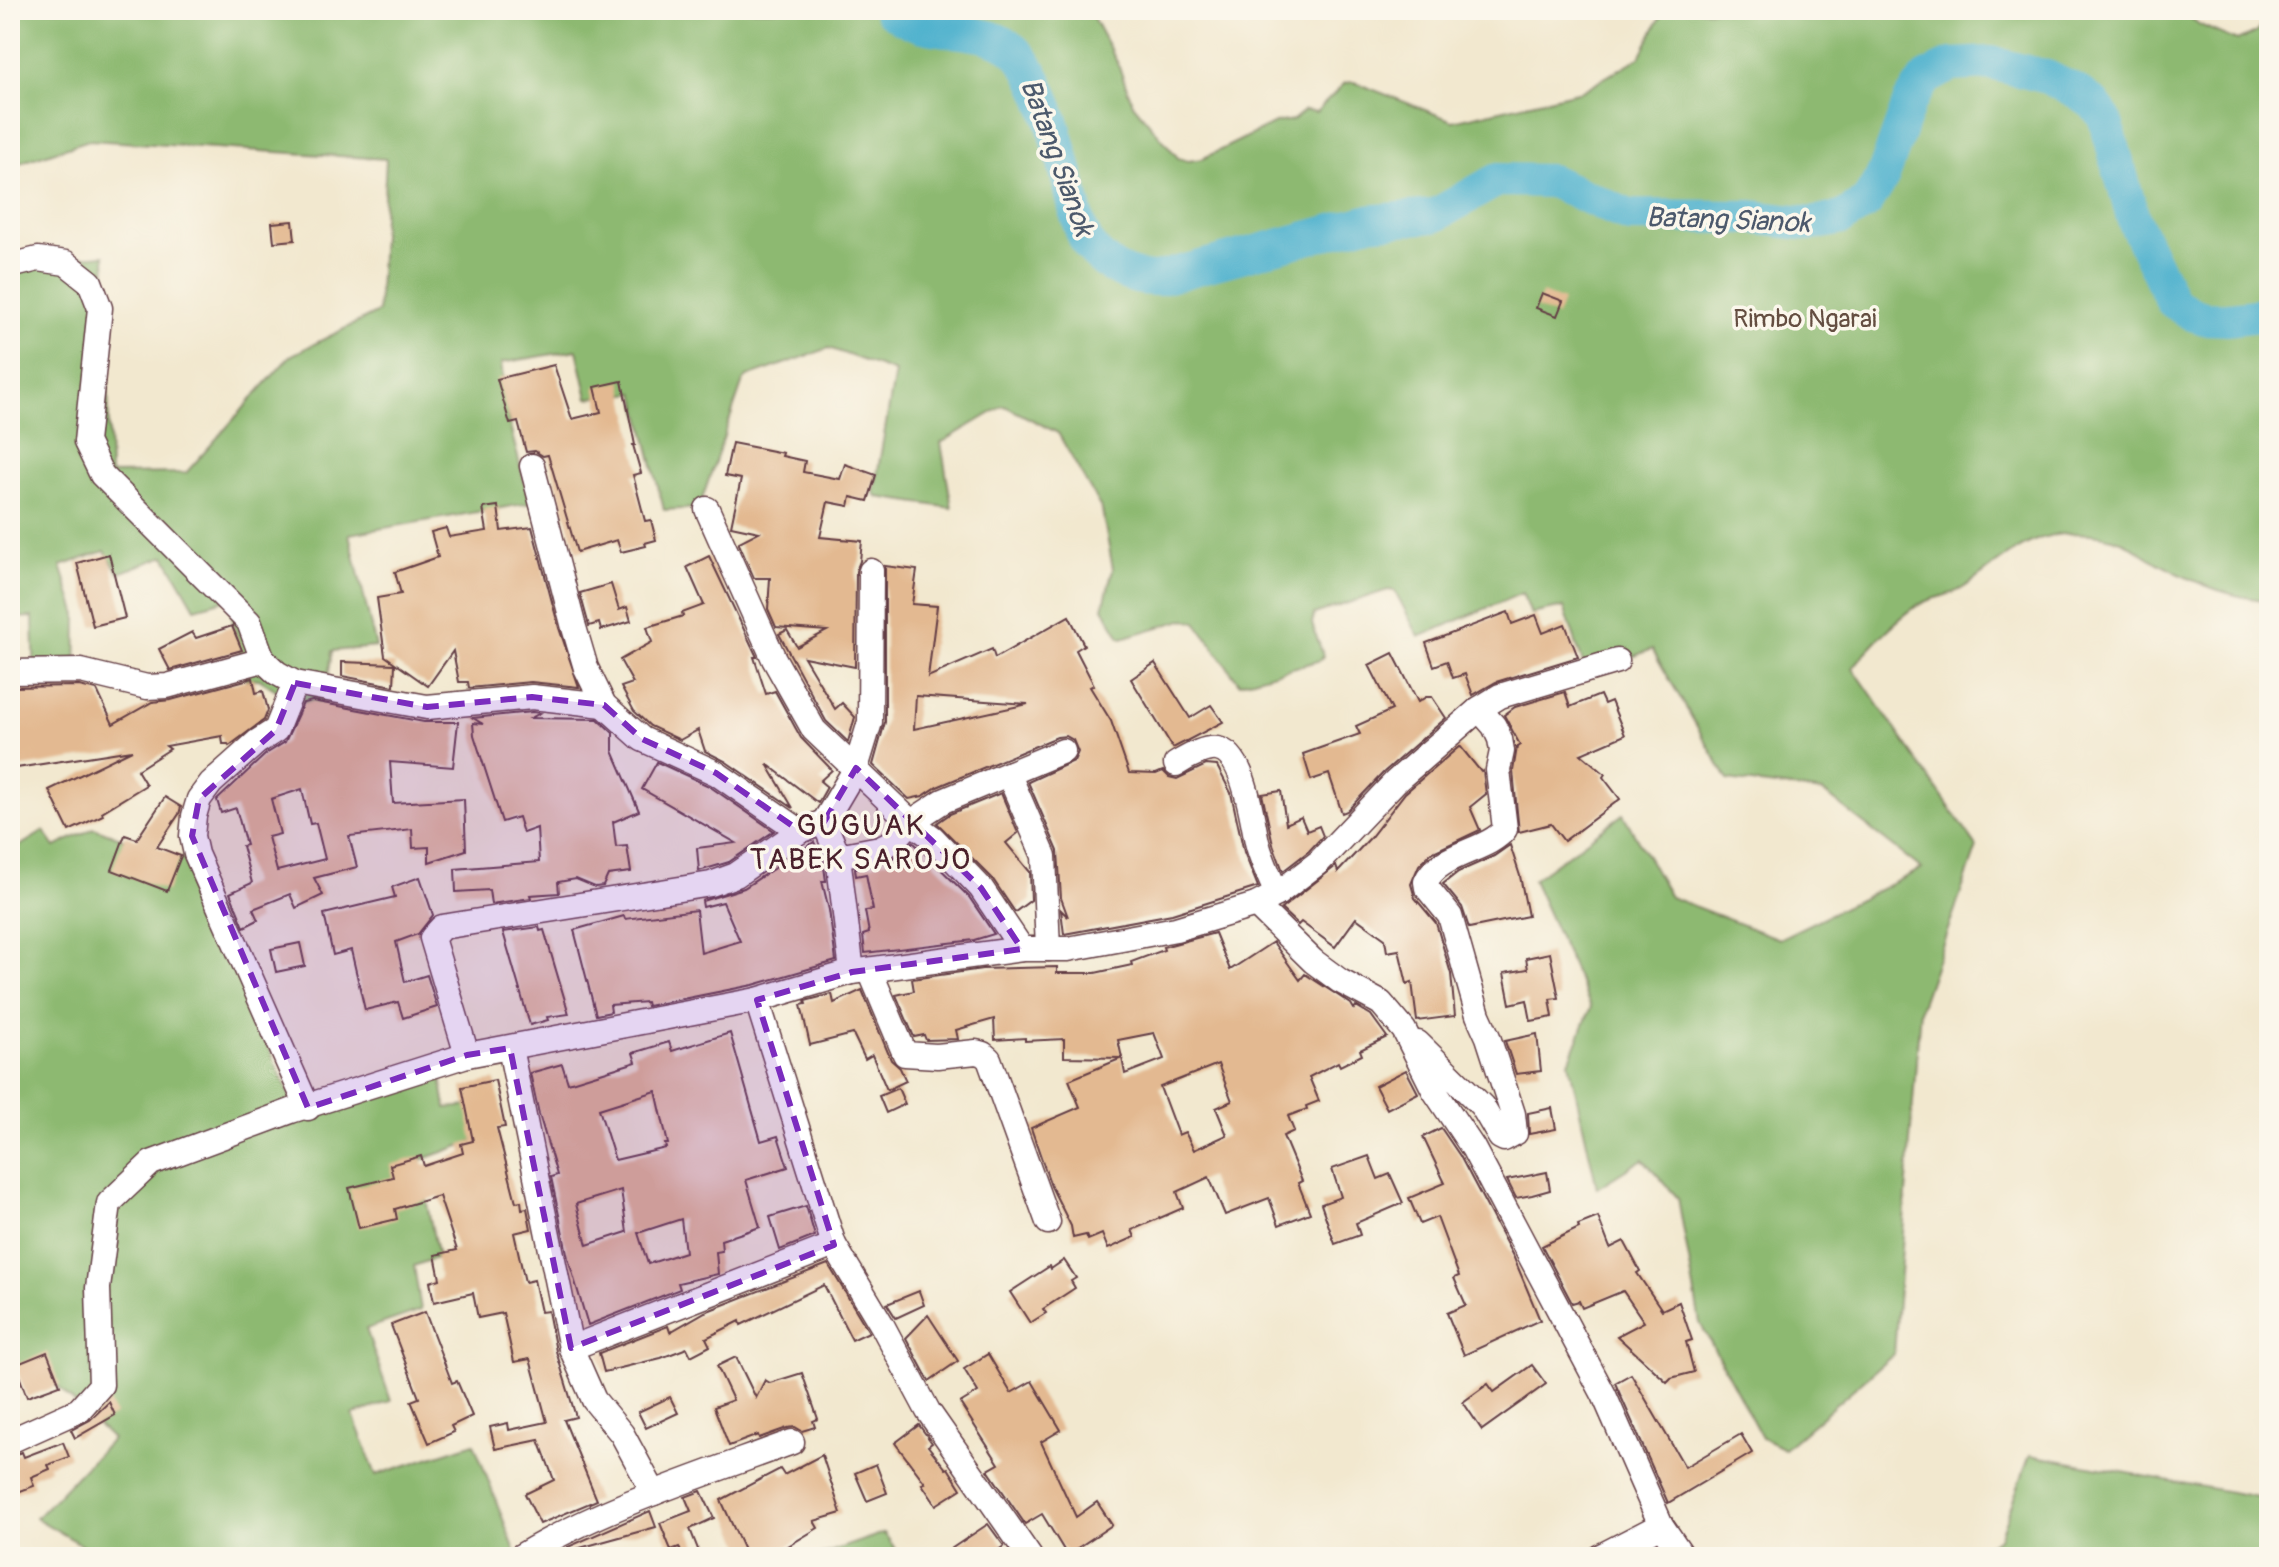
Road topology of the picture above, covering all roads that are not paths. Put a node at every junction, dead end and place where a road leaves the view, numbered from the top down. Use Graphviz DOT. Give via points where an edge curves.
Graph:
graph roads {
  1 [pos="10,266"];
  2 [pos="532,466"];
  3 [pos="707,509"];
  4 [pos="871,571"];
  5 [pos="263,660"];
  6 [pos="1617,661"];
  7 [pos="10,672"];
  8 [pos="295,683"];
  9 [pos="604,705"];
  10 [pos="1479,709"];
  11 [pos="1063,751"];
  12 [pos="1176,764"];
  13 [pos="856,768"];
  14 [pos="1011,773"];
  15 [pos="824,822"];
  16 [pos="911,822"];
  17 [pos="800,831"];
  18 [pos="838,856"];
  19 [pos="1266,900"];
  20 [pos="1022,949"];
  21 [pos="1048,949"];
  22 [pos="861,971"];
  23 [pos="757,1000"];
  24 [pos="1404,1030"];
  25 [pos="510,1048"];
  26 [pos="467,1055"];
  27 [pos="308,1108"];
  28 [pos="1500,1137"];
  29 [pos="1473,1148"];
  30 [pos="1048,1222"];
  31 [pos="834,1245"];
  32 [pos="571,1348"];
  33 [pos="10,1441"];
  34 [pos="792,1442"];
  35 [pos="654,1493"];
  36 [pos="1661,1525"];
  37 [pos="521,1556"];
  38 [pos="1030,1557"];
  39 [pos="1599,1557"];
  40 [pos="1683,1557"];
  1 -- 5 [label="street" via="38,259 66,263 90,282 100,308 86,442 92,458 102,475 249,622"];
  2 -- 9 [label="street" via="586,668"];
  3 -- 13 [label="street" via="774,659 814,730"];
  4 -- 13 [label="street" via="870,722"];
  5 -- 7 [label="street" via="156,687 81,671"];
  5 -- 8 [label="street"];
  6 -- 10 [label="street" via="1500,696"];
  8 -- 9 [label="street" via="427,707 532,697"];
  8 -- 27 [label="street" via="276,730 199,799 192,836"];
  9 -- 17 [label="street" via="642,739 716,773"];
  10 -- 19 [label="street" via="1395,782 1319,862"];
  10 -- 28 [label="street" via="1500,739 1505,829 1499,838 1435,870 1426,882 1450,916 1513,1114 1515,1133"];
  11 -- 14 [label="street"];
  12 -- 19 [label="street" via="1215,749 1232,760 1248,791"];
  13 -- 15 [label="street"];
  13 -- 16 [label="street"];
  14 -- 16 [label="street" via="943,801"];
  14 -- 21 [label="street" via="1044,856"];
  15 -- 17 [label="street"];
  15 -- 18 [label="street"];
  16 -- 18 [label="street" via="880,848"];
  16 -- 20 [label="street" via="981,888"];
  17 -- 26 [label="street" via="736,875 711,884 442,927 432,938"];
  18 -- 22 [label="street"];
  19 -- 21 [label="street" via="1176,929"];
  19 -- 24 [label="street" via="1313,961 1381,1003"];
  20 -- 21 [label="street"];
  20 -- 22 [label="street"];
  22 -- 23 [label="street"];
  22 -- 30 [label="street" via="905,1054 976,1052 989,1059"];
  23 -- 25 [label="street"];
  23 -- 31 [label="street"];
  24 -- 28 [label="street" via="1482,1106"];
  24 -- 29 [label="street" via="1434,1090"];
  25 -- 26 [label="street"];
  25 -- 32 [label="street"];
  26 -- 27 [label="street"];
  27 -- 33 [label="street" via="151,1163 109,1203 98,1288 101,1385 79,1410"];
  28 -- 29 [label="street"];
  29 -- 36 [label="street" via="1604,1395"];
  31 -- 32 [label="street"];
  31 -- 38 [label="street" via="928,1411"];
  32 -- 35 [label="street" via="594,1400 622,1434"];
  34 -- 35 [label="street"];
  35 -- 37 [label="street" via="564,1530"];
  36 -- 39 [label="street"];
  36 -- 40 [label="street"];
}
